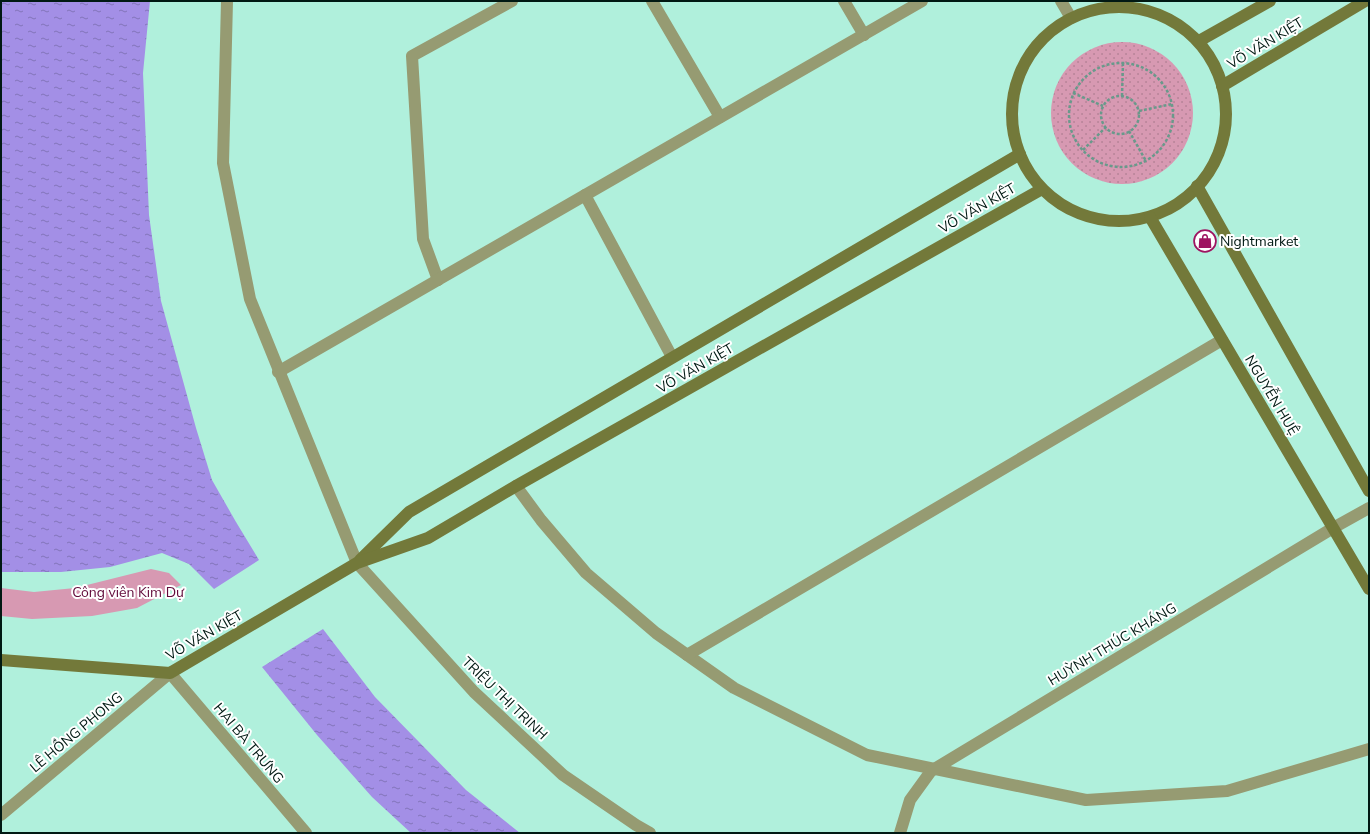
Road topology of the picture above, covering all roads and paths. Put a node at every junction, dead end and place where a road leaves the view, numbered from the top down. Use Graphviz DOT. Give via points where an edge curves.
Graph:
graph roads {
  1 [pos="227,1"];
  2 [pos="512,1"];
  3 [pos="652,1"];
  4 [pos="844,1"];
  5 [pos="922,1"];
  6 [pos="1061,1"];
  7 [pos="1270,1"];
  8 [pos="1365,1"];
  9 [pos="1070,18"];
  10 [pos="864,35"];
  11 [pos="1199,41"];
  12 [pos="1123,63"];
  13 [pos="1222,86"];
  14 [pos="1073,93"];
  15 [pos="1122,96"];
  16 [pos="1172,104"];
  17 [pos="1103,106"];
  18 [pos="1139,111"];
  19 [pos="720,117"];
  20 [pos="1106,128"];
  21 [pos="1129,131"];
  22 [pos="1083,150"];
  23 [pos="1020,154"];
  24 [pos="1146,160"];
  25 [pos="1197,186"];
  26 [pos="1042,188"];
  27 [pos="584,195"];
  28 [pos="1150,217"];
  29 [pos="438,280"];
  30 [pos="1222,340"];
  31 [pos="672,358"];
  32 [pos="278,372"];
  33 [pos="516,486"];
  34 [pos="1369,491"];
  35 [pos="1369,508"];
  36 [pos="1333,528"];
  37 [pos="357,563"];
  38 [pos="1369,589"];
  39 [pos="687,655"];
  40 [pos="1,660"];
  41 [pos="170,673"];
  42 [pos="1369,749"];
  43 [pos="935,769"];
  44 [pos="1,815"];
  45 [pos="306,833"];
  46 [pos="650,833"];
  47 [pos="900,833"];
  1 -- 32 [label="street, TRIỆU THỊ TRINH" via="223,164 250,299"];
  2 -- 29 [label="street" via="412,56 423,239"];
  3 -- 19 [label="street"];
  4 -- 10 [label="street"];
  5 -- 10 [label="street"];
  6 -- 9 [label="street"];
  7 -- 11 [label="street"];
  8 -- 13 [label="street, VÕ VĂN KIỆT"];
  9 -- 11 [label="street" via="1104,8 1139,8 1172,20"];
  9 -- 23 [label="street" via="1042,38 1022,66 1012,100 1013,136"];
  10 -- 19 [label="street"];
  11 -- 13 [label="street" via="1218,71"];
  12 -- 14 [label="path" via="1101,66 1085,76"];
  12 -- 15 [label="path"];
  12 -- 16 [label="path" via="1136,64 1163,82"];
  13 -- 25 [label="street" via="1227,104 1224,139 1210,172"];
  14 -- 17 [label="path"];
  14 -- 22 [label="path" via="1068,108 1069,126 1076,143"];
  15 -- 17 [label="path" via="1109,99"];
  15 -- 18 [label="path" via="1133,100"];
  16 -- 18 [label="path"];
  16 -- 24 [label="path" via="1174,113 1170,135 1154,157"];
  17 -- 20 [label="path" via="1101,116"];
  18 -- 21 [label="path" via="1138,122"];
  19 -- 27 [label="street"];
  20 -- 21 [label="path" via="1117,133"];
  20 -- 22 [label="path"];
  21 -- 24 [label="path"];
  22 -- 24 [label="path" via="1104,165 1123,168 1139,165"];
  23 -- 26 [label="street" via="1026,170"];
  23 -- 31 [label="street, VÕ VĂN KIỆT"];
  25 -- 28 [label="street" via="1186,199"];
  25 -- 34 [label="street"];
  26 -- 28 [label="street" via="1050,197 1082,215 1118,222"];
  26 -- 33 [label="street, VÕ VĂN KIỆT"];
  27 -- 29 [label="street"];
  27 -- 31 [label="street"];
  28 -- 30 [label="street, NGUYỄN HUỆ"];
  29 -- 32 [label="street"];
  30 -- 36 [label="street, NGUYỄN HUỆ"];
  30 -- 39 [label="street"];
  31 -- 37 [label="street, VÕ VĂN KIỆT" via="409,512"];
  32 -- 37 [label="street, TRIỆU THỊ TRINH"];
  33 -- 37 [label="street, VÕ VĂN KIỆT" via="428,538"];
  33 -- 39 [label="street" via="586,573 656,633"];
  35 -- 36 [label="street, HUỲNH THÚC KHÁNG"];
  36 -- 38 [label="street, NGUYỄN HUỆ"];
  36 -- 43 [label="street, HUỲNH THÚC KHÁNG"];
  37 -- 41 [label="street, VÕ VĂN KIỆT"];
  37 -- 46 [label="street, TRIỆU THỊ TRINH" via="474,692 563,775"];
  39 -- 43 [label="street" via="734,688 867,755"];
  40 -- 41 [label="street, VÕ VĂN KIỆT"];
  41 -- 44 [label="street, LÊ HỒNG PHONG"];
  41 -- 45 [label="street, HAI BÀ TRƯNG"];
  42 -- 43 [label="street" via="1227,791 1086,800"];
  43 -- 47 [label="street, HUỲNH THÚC KHÁNG" via="910,800"];
}
